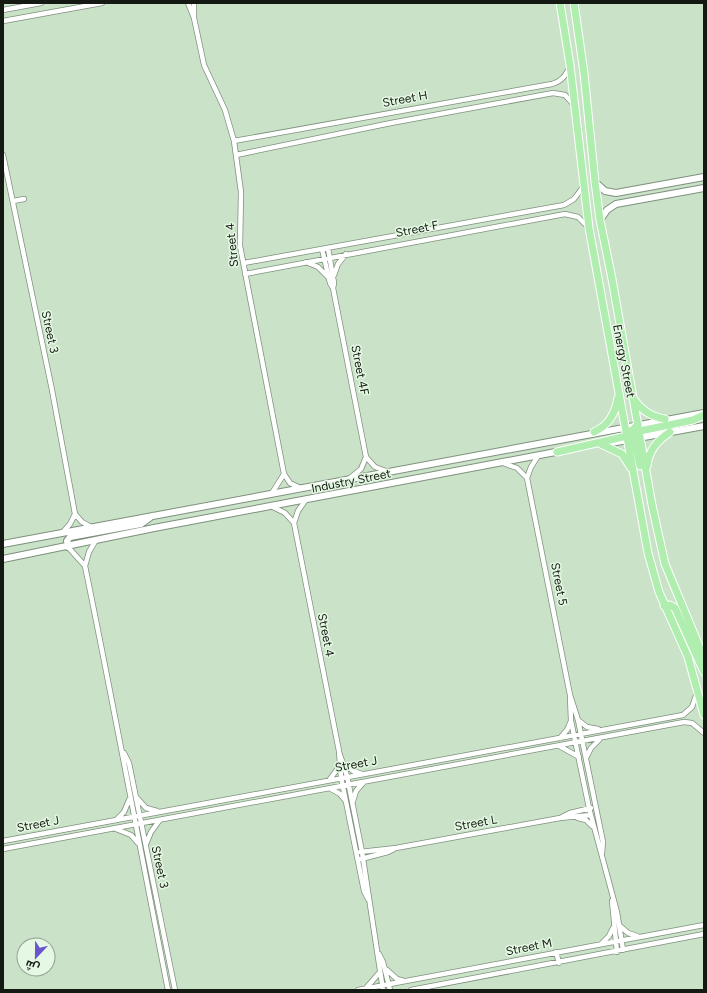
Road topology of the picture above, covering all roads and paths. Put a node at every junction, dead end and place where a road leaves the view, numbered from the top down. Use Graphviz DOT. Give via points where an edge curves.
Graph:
graph roads {
  1 [pos="41,3"];
  2 [pos="102,3"];
  3 [pos="188,3"];
  4 [pos="194,3"];
  5 [pos="560,3"];
  6 [pos="574,3"];
  7 [pos="3,10"];
  8 [pos="194,18"];
  9 [pos="3,21"];
  10 [pos="570,65"];
  11 [pos="574,105"];
  12 [pos="388,112"];
  13 [pos="391,123"];
  14 [pos="234,141"];
  15 [pos="3,155"];
  16 [pos="236,155"];
  17 [pos="704,177"];
  18 [pos="595,182"];
  19 [pos="583,187"];
  20 [pos="704,188"];
  21 [pos="24,200"];
  22 [pos="13,201"];
  23 [pos="600,220"];
  24 [pos="449,225"];
  25 [pos="589,228"];
  26 [pos="451,234"];
  27 [pos="328,248"];
  28 [pos="322,249"];
  29 [pos="347,254"];
  30 [pos="330,257"];
  31 [pos="324,258"];
  32 [pos="305,262"];
  33 [pos="244,263"];
  34 [pos="245,274"];
  35 [pos="331,277"];
  36 [pos="614,368"];
  37 [pos="619,394"];
  38 [pos="632,395"];
  39 [pos="704,414"];
  40 [pos="665,419"];
  41 [pos="704,426"];
  42 [pos="594,432"];
  43 [pos="633,432"];
  44 [pos="670,432"];
  45 [pos="601,444"];
  46 [pos="558,452"];
  47 [pos="538,456"];
  48 [pos="366,457"];
  49 [pos="503,463"];
  50 [pos="389,472"];
  51 [pos="646,472"];
  52 [pos="634,473"];
  53 [pos="284,474"];
  54 [pos="350,478"];
  55 [pos="527,478"];
  56 [pos="300,488"];
  57 [pos="272,493"];
  58 [pos="305,501"];
  59 [pos="652,505"];
  60 [pos="273,507"];
  61 [pos="75,514"];
  62 [pos="153,515"];
  63 [pos="294,523"];
  64 [pos="91,527"];
  65 [pos="63,532"];
  66 [pos="96,540"];
  67 [pos="3,544"];
  68 [pos="68,547"];
  69 [pos="3,559"];
  70 [pos="85,566"];
  71 [pos="664,606"];
  72 [pos="704,658"];
  73 [pos="704,672"];
  74 [pos="698,690"];
  75 [pos="570,695"];
  76 [pos="704,715"];
  77 [pos="578,720"];
  78 [pos="571,721"];
  79 [pos="641,722"];
  80 [pos="643,729"];
  81 [pos="601,730"];
  82 [pos="704,733"];
  83 [pos="581,734"];
  84 [pos="575,735"];
  85 [pos="560,738"];
  86 [pos="600,739"];
  87 [pos="582,742"];
  88 [pos="577,743"];
  89 [pos="509,747"];
  90 [pos="559,747"];
  91 [pos="122,750"];
  92 [pos="339,751"];
  93 [pos="511,756"];
  94 [pos="449,757"];
  95 [pos="579,757"];
  96 [pos="586,758"];
  97 [pos="344,764"];
  98 [pos="451,766"];
  99 [pos="339,767"];
  100 [pos="364,774"];
  101 [pos="347,776"];
  102 [pos="341,777"];
  103 [pos="330,779"];
  104 [pos="364,782"];
  105 [pos="349,785"];
  106 [pos="343,786"];
  107 [pos="329,788"];
  108 [pos="586,794"];
  109 [pos="135,796"];
  110 [pos="130,799"];
  111 [pos="346,802"];
  112 [pos="353,802"];
  113 [pos="596,807"];
  114 [pos="589,808"];
  115 [pos="161,811"];
  116 [pos="579,811"];
  117 [pos="597,814"];
  118 [pos="139,815"];
  119 [pos="590,815"];
  120 [pos="134,816"];
  121 [pos="577,817"];
  122 [pos="560,818"];
  123 [pos="115,820"];
  124 [pos="159,820"];
  125 [pos="141,823"];
  126 [pos="135,824"];
  127 [pos="593,827"];
  128 [pos="115,828"];
  129 [pos="3,841"];
  130 [pos="139,844"];
  131 [pos="145,845"];
  132 [pos="396,848"];
  133 [pos="3,849"];
  134 [pos="356,852"];
  135 [pos="362,852"];
  136 [pos="602,853"];
  137 [pos="364,858"];
  138 [pos="358,859"];
  139 [pos="368,899"];
  140 [pos="612,899"];
  141 [pos="704,925"];
  142 [pos="613,926"];
  143 [pos="619,926"];
  144 [pos="704,934"];
  145 [pos="639,936"];
  146 [pos="622,940"];
  147 [pos="615,941"];
  148 [pos="601,944"];
  149 [pos="623,950"];
  150 [pos="556,952"];
  151 [pos="617,952"];
  152 [pos="379,954"];
  153 [pos="559,963"];
  154 [pos="386,970"];
  155 [pos="380,972"];
  156 [pos="449,973"];
  157 [pos="406,981"];
  158 [pos="452,982"];
  159 [pos="389,984"];
  160 [pos="383,988"];
  161 [pos="365,989"];
  162 [pos="168,990"];
  163 [pos="175,990"];
  164 [pos="358,990"];
  165 [pos="390,990"];
  166 [pos="411,990"];
  1 -- 7 [label="street"];
  2 -- 9 [label="street"];
  3 -- 8 [label="street, Street 4"];
  4 -- 8 [label="street, Street 4"];
  5 -- 10 [label="main road, Energy Street"];
  6 -- 18 [label="main road, Energy Street"];
  8 -- 14 [label="street, Street 4" via="204,65 225,110"];
  10 -- 11 [label="main road, Energy Street"];
  10 -- 12 [label="street, Street H" via="564,78 552,84"];
  11 -- 13 [label="street, Street H" via="565,95 553,93"];
  11 -- 19 [label="main road, Energy Street"];
  12 -- 13 [label="street"];
  12 -- 14 [label="street, Street H"];
  13 -- 16 [label="street, Street H"];
  14 -- 16 [label="street, Street 4"];
  15 -- 22 [label="street, Street 3"];
  16 -- 33 [label="street, Street 4" via="241,192 239,230"];
  17 -- 18 [label="street" via="616,193 605,191"];
  18 -- 23 [label="main road, Energy Street"];
  19 -- 24 [label="street, Street F" via="574,199 564,205"];
  19 -- 25 [label="main road, Energy Street"];
  20 -- 23 [label="street" via="616,204 607,210"];
  21 -- 22 [label="street"];
  22 -- 61 [label="street, Street 3"];
  23 -- 38 [label="main road, Energy Street"];
  24 -- 26 [label="street"];
  24 -- 27 [label="street, Street F"];
  25 -- 26 [label="street, Street F" via="578,217 565,214"];
  25 -- 36 [label="main road, Energy Street"];
  26 -- 29 [label="street, Street F"];
  27 -- 28 [label="street, Street F"];
  27 -- 30 [label="street, Street 4F"];
  28 -- 31 [label="street, Street 4F"];
  28 -- 33 [label="street, Street F"];
  29 -- 30 [label="street, Street F"];
  29 -- 35 [label="street"];
  30 -- 31 [label="street, Street F"];
  30 -- 35 [label="street, Street 4F"];
  31 -- 32 [label="street, Street F"];
  31 -- 35 [label="street, Street 4F"];
  32 -- 34 [label="street, Street F"];
  32 -- 35 [label="street" via="318,267"];
  33 -- 34 [label="street, Street 4"];
  34 -- 53 [label="street, Street 4"];
  35 -- 48 [label="street, Street 4F"];
  36 -- 37 [label="main road, Energy Street"];
  36 -- 43 [label="main road"];
  37 -- 42 [label="main road" via="611,419"];
  37 -- 43 [label="main road, Energy Street"];
  38 -- 40 [label="main road" via="645,411"];
  38 -- 43 [label="main road, Energy Street"];
  39 -- 40 [label="street, Industry Street"];
  39 -- 43 [label="main road" via="693,420"];
  40 -- 43 [label="street, Industry Street"];
  41 -- 44 [label="street, Industry Street"];
  42 -- 43 [label="street, Industry Street"];
  42 -- 50 [label="street, Industry Street"];
  43 -- 44 [label="street, Industry Street"];
  43 -- 45 [label="street, Industry Street"];
  43 -- 46 [label="main road"];
  43 -- 51 [label="main road, Energy Street"];
  43 -- 52 [label="main road, Energy Street"];
  43 -- 59 [label="main road" via="644,487"];
  44 -- 51 [label="main road" via="652,448"];
  45 -- 46 [label="street, Industry Street"];
  45 -- 52 [label="main road" via="622,454"];
  46 -- 47 [label="street, Industry Street"];
  47 -- 49 [label="street, Industry Street"];
  47 -- 55 [label="street"];
  48 -- 50 [label="street" via="375,467"];
  48 -- 54 [label="street" via="361,469"];
  49 -- 55 [label="street" via="517,468"];
  49 -- 58 [label="street, Industry Street"];
  50 -- 54 [label="street, Industry Street"];
  51 -- 59 [label="main road, Energy Street"];
  52 -- 71 [label="main road, Energy Street" via="648,553"];
  53 -- 56 [label="street" via="290,483"];
  53 -- 57 [label="street"];
  54 -- 56 [label="street, Industry Street"];
  55 -- 75 [label="street, Street 5"];
  56 -- 57 [label="street, Industry Street"];
  57 -- 62 [label="street, Industry Street"];
  58 -- 60 [label="street, Industry Street"];
  58 -- 63 [label="street"];
  59 -- 72 [label="main road, Energy Street" via="665,564"];
  60 -- 63 [label="street" via="285,513"];
  60 -- 66 [label="street, Industry Street"];
  61 -- 64 [label="street"];
  61 -- 65 [label="street"];
  62 -- 64 [label="street, Industry Street"];
  62 -- 68 [label="street" via="141,524 70,537 67,541"];
  63 -- 92 [label="street, Street 4"];
  64 -- 65 [label="street, Industry Street"];
  65 -- 67 [label="street, Industry Street"];
  66 -- 68 [label="street, Industry Street"];
  66 -- 70 [label="street, Street 3" via="88,552"];
  68 -- 69 [label="street, Industry Street"];
  68 -- 70 [label="street"];
  70 -- 91 [label="street, Street 3"];
  71 -- 73 [label="main road" via="670,604 675,608"];
  71 -- 74 [label="main road, Energy Street" via="688,657"];
  74 -- 76 [label="main road, Energy Street"];
  74 -- 79 [label="street, Street J" via="695,703 683,715"];
  75 -- 77 [label="street, Street 5"];
  75 -- 78 [label="street, Street 5"];
  77 -- 81 [label="street" via="587,727"];
  77 -- 83 [label="street, Street 5"];
  78 -- 84 [label="street, Street 5"];
  78 -- 85 [label="street"];
  79 -- 80 [label="street"];
  79 -- 81 [label="street, Street J"];
  80 -- 82 [label="street, Street J" via="684,722 692,723"];
  80 -- 86 [label="street, Street J"];
  81 -- 83 [label="street, Street J"];
  83 -- 84 [label="street, Street J"];
  83 -- 87 [label="street, Street 5"];
  84 -- 85 [label="street, Street J"];
  84 -- 88 [label="street, Street 5"];
  85 -- 89 [label="street, Street J"];
  86 -- 87 [label="street, Street J"];
  86 -- 96 [label="street"];
  87 -- 88 [label="street, Street J"];
  87 -- 96 [label="street, Street 5"];
  88 -- 90 [label="street, Street J"];
  88 -- 95 [label="street, Street 5"];
  89 -- 93 [label="street"];
  89 -- 94 [label="street, Street J"];
  90 -- 93 [label="street, Street J"];
  90 -- 95 [label="street"];
  91 -- 109 [label="street, Street 3" via="129,763"];
  91 -- 110 [label="street, Street 3"];
  92 -- 97 [label="street, Street 4"];
  92 -- 99 [label="street, Street 4"];
  93 -- 98 [label="street, Street J"];
  94 -- 98 [label="street"];
  94 -- 100 [label="street, Street J"];
  95 -- 108 [label="street, Street 5"];
  96 -- 113 [label="street, Street 5"];
  97 -- 100 [label="street" via="353,771"];
  97 -- 101 [label="street, Street 4"];
  98 -- 104 [label="street, Street J"];
  99 -- 102 [label="street, Street 4"];
  99 -- 103 [label="street"];
  100 -- 101 [label="street, Street J"];
  101 -- 102 [label="street, Street J"];
  101 -- 105 [label="street, Street 4"];
  102 -- 103 [label="street, Street J"];
  102 -- 106 [label="street, Street 4"];
  103 -- 115 [label="street, Street J"];
  104 -- 105 [label="street, Street J"];
  104 -- 112 [label="street" via="356,791"];
  105 -- 106 [label="street, Street J"];
  105 -- 112 [label="street, Street 4"];
  106 -- 107 [label="street, Street J"];
  106 -- 111 [label="street, Street 4"];
  107 -- 111 [label="street" via="340,794"];
  107 -- 124 [label="street, Street J"];
  108 -- 114 [label="street, Street 5"];
  108 -- 116 [label="street" via="585,803"];
  109 -- 115 [label="street" via="146,808"];
  109 -- 118 [label="street, Street 3"];
  110 -- 120 [label="street, Street 3"];
  110 -- 123 [label="street" via="124,812"];
  111 -- 134 [label="street, Street 4"];
  112 -- 135 [label="street, Street 4"];
  113 -- 114 [label="street, Street L"];
  113 -- 117 [label="street, Street 5"];
  114 -- 116 [label="street, Street L"];
  114 -- 119 [label="street, Street 5"];
  115 -- 118 [label="street, Street J"];
  116 -- 122 [label="street, Street L"];
  117 -- 119 [label="street, Street L"];
  117 -- 136 [label="street, Street 5" via="603,842"];
  118 -- 120 [label="street, Street J"];
  118 -- 125 [label="street, Street 3"];
  119 -- 121 [label="street, Street L"];
  119 -- 127 [label="street, Street 5"];
  120 -- 123 [label="street, Street J"];
  120 -- 126 [label="street, Street 3"];
  121 -- 122 [label="street, Street L"];
  121 -- 127 [label="street" via="586,820"];
  122 -- 132 [label="street, Street L"];
  123 -- 129 [label="street, Street J"];
  124 -- 125 [label="street, Street J"];
  124 -- 131 [label="street"];
  125 -- 126 [label="street, Street J"];
  125 -- 131 [label="street, Street 3"];
  126 -- 128 [label="street, Street J"];
  126 -- 130 [label="street, Street 3"];
  127 -- 136 [label="street, Street 5"];
  128 -- 130 [label="street" via="131,835"];
  128 -- 133 [label="street, Street J"];
  130 -- 162 [label="street, Street 3"];
  131 -- 163 [label="street, Street 3"];
  132 -- 135 [label="street, Street L"];
  132 -- 137 [label="street, Street L"];
  134 -- 135 [label="street, Street L"];
  134 -- 138 [label="street, Street 4"];
  135 -- 137 [label="street, Street 4"];
  136 -- 140 [label="street, Street 5"];
  137 -- 138 [label="street, Street L"];
  137 -- 139 [label="street, Street 4"];
  138 -- 139 [label="street, Street 4"];
  139 -- 152 [label="street, Street 4"];
  140 -- 142 [label="street, Street 5"];
  140 -- 143 [label="street, Street 5"];
  141 -- 145 [label="street, Street M"];
  142 -- 147 [label="street, Street 5"];
  142 -- 148 [label="street" via="609,936"];
  143 -- 145 [label="street" via="628,933"];
  143 -- 146 [label="street, Street 5"];
  144 -- 149 [label="street, Street M"];
  145 -- 146 [label="street, Street M"];
  146 -- 147 [label="street, Street M"];
  146 -- 149 [label="street, Street 5"];
  147 -- 148 [label="street, Street M"];
  147 -- 151 [label="street, Street 5"];
  148 -- 150 [label="street, Street M"];
  149 -- 151 [label="street, Street M"];
  150 -- 153 [label="street"];
  150 -- 156 [label="street, Street M"];
  151 -- 153 [label="street, Street M"];
  152 -- 154 [label="street, Street 4"];
  152 -- 155 [label="street, Street 4"];
  153 -- 158 [label="street, Street M"];
  154 -- 157 [label="street" via="397,979"];
  154 -- 159 [label="street, Street 4"];
  155 -- 160 [label="street, Street 4"];
  155 -- 161 [label="street"];
  156 -- 157 [label="street, Street M"];
  156 -- 158 [label="street"];
  157 -- 159 [label="street, Street M"];
  158 -- 166 [label="street, Street M"];
  159 -- 160 [label="street, Street M"];
  159 -- 165 [label="street, Street 4"];
  160 -- 161 [label="street, Street M"];
  161 -- 164 [label="street, Street M"];
}
